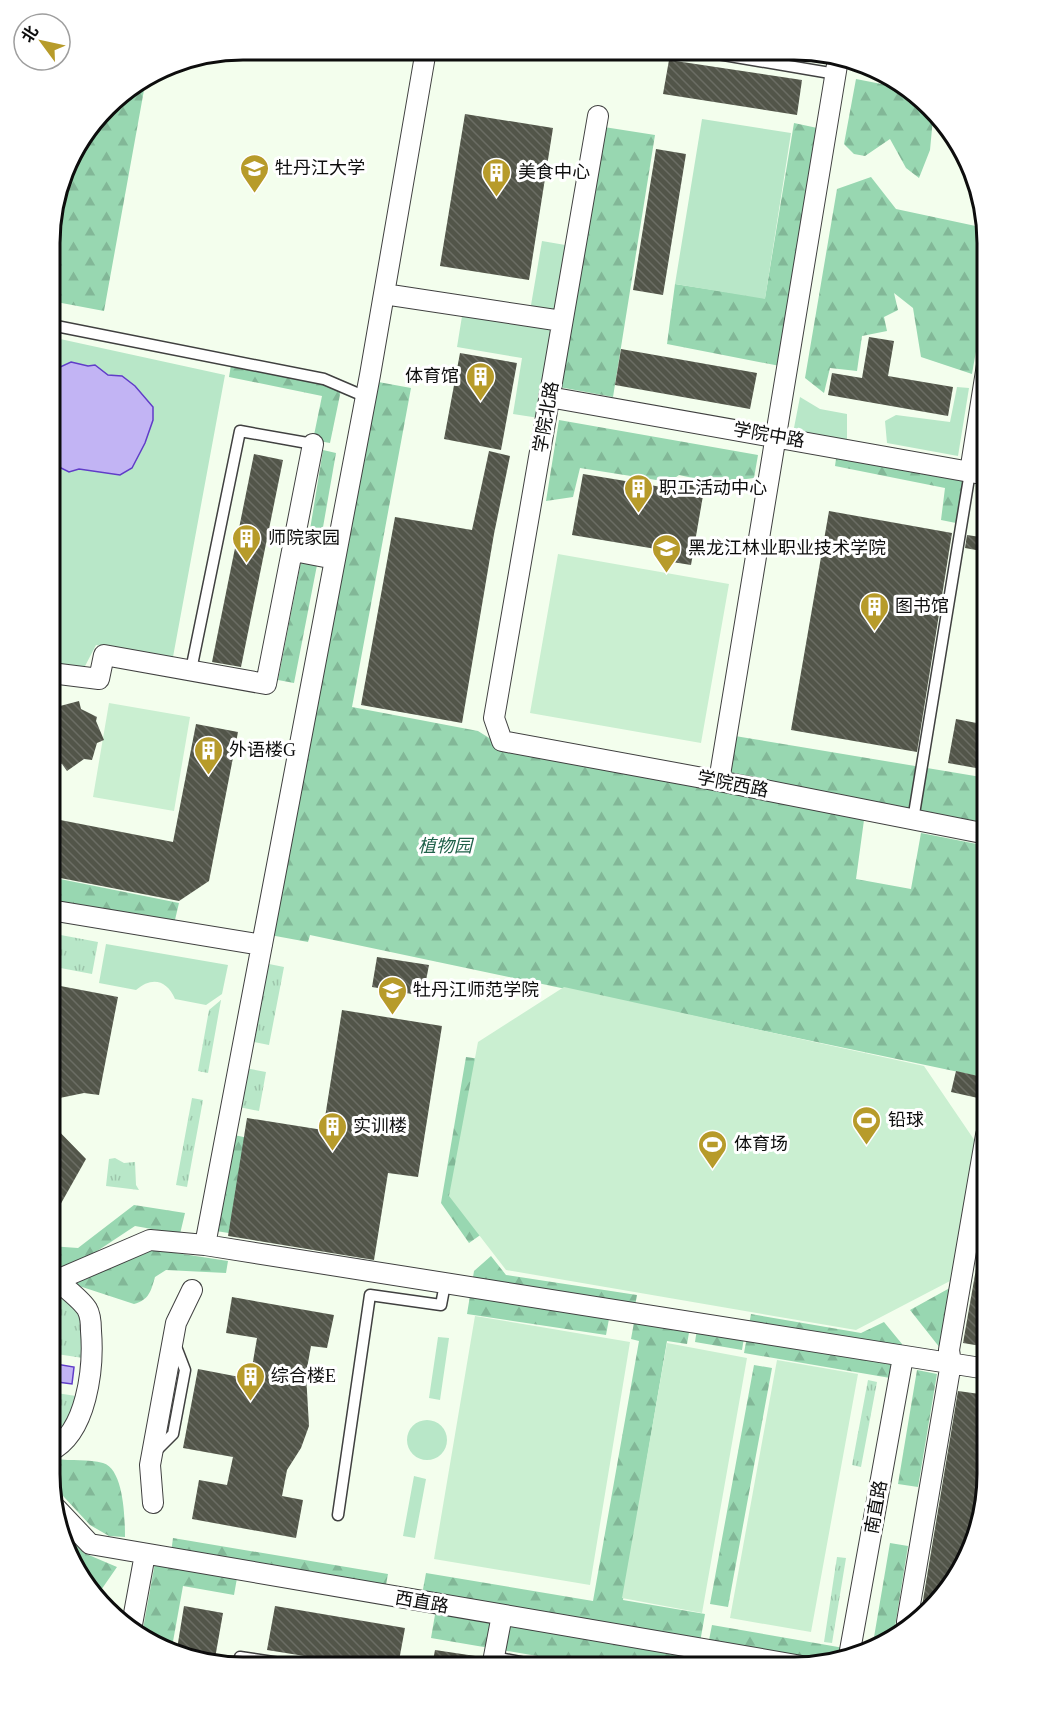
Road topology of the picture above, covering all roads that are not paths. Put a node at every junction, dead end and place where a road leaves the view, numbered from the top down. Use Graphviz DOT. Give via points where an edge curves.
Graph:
graph roads {
  1 [pos="424,60"];
  2 [pos="777,60"];
  3 [pos="837,67"];
  4 [pos="598,116"];
  5 [pos="384,294"];
  6 [pos="562,321"];
  7 [pos="60,327"];
  8 [pos="366,397"];
  9 [pos="549,397"];
  10 [pos="776,436"];
  11 [pos="313,444"];
  12 [pos="977,473"];
  13 [pos="977,483"];
  14 [pos="294,551"];
  15 [pos="335,559"];
  16 [pos="191,670"];
  17 [pos="60,674"];
  18 [pos="494,718"];
  19 [pos="719,781"];
  20 [pos="913,819"];
  21 [pos="977,832"];
  22 [pos="60,912"];
  23 [pos="262,945"];
  24 [pos="977,1205"];
  25 [pos="205,1245"];
  26 [pos="60,1278"];
  27 [pos="446,1284"];
  28 [pos="60,1287"];
  29 [pos="192,1290"];
  30 [pos="903,1357"];
  31 [pos="951,1363"];
  32 [pos="977,1367"];
  33 [pos="60,1446"];
  34 [pos="153,1503"];
  35 [pos="338,1515"];
  36 [pos="67,1519"];
  37 [pos="145,1554"];
  38 [pos="909,1615"];
  39 [pos="502,1616"];
  40 [pos="133,1620"];
  41 [pos="851,1648"];
  42 [pos="494,1657"];
  43 [pos="747,1657"];
  1 -- 5 [label="street"];
  2 -- 3 [label="lane"];
  3 -- 10 [label="street"];
  4 -- 6 [label="street, 学院北路"];
  5 -- 6 [label="street"];
  5 -- 8 [label="street"];
  6 -- 9 [label="street, 学院北路"];
  7 -- 8 [label="lane" via="324,379"];
  8 -- 15 [label="street"];
  9 -- 10 [label="street, 学院中路"];
  9 -- 18 [label="street, 学院北路"];
  10 -- 12 [label="street, 学院中路"];
  10 -- 19 [label="street"];
  11 -- 14 [label="street"];
  11 -- 16 [label="lane" via="240,431"];
  13 -- 20 [label="lane"];
  14 -- 15 [label="street"];
  14 -- 16 [label="street" via="267,684"];
  15 -- 23 [label="street"];
  16 -- 17 [label="street" via="104,655 99,679"];
  18 -- 19 [label="street, 学院西路" via="502,741"];
  19 -- 20 [label="street, 学院西路"];
  20 -- 21 [label="street, 学院西路"];
  22 -- 23 [label="street"];
  23 -- 25 [label="street"];
  24 -- 31 [label="street" via="967,1283 949,1350"];
  25 -- 26 [label="street" via="150,1240"];
  25 -- 27 [label="street"];
  27 -- 30 [label="street"];
  27 -- 35 [label="lane" via="441,1305 370,1295"];
  28 -- 33 [label="street" via="87,1308 93,1355 84,1405"];
  29 -- 34 [label="street" via="173,1339 150,1466"];
  30 -- 31 [label="street"];
  30 -- 41 [label="street, 南直路"];
  31 -- 32 [label="street"];
  31 -- 38 [label="street"];
  36 -- 37 [label="street, 西直路" via="90,1544"];
  37 -- 39 [label="street, 西直路"];
  37 -- 40 [label="street"];
  39 -- 42 [label="street"];
  39 -- 43 [label="street, 西直路"];
}
